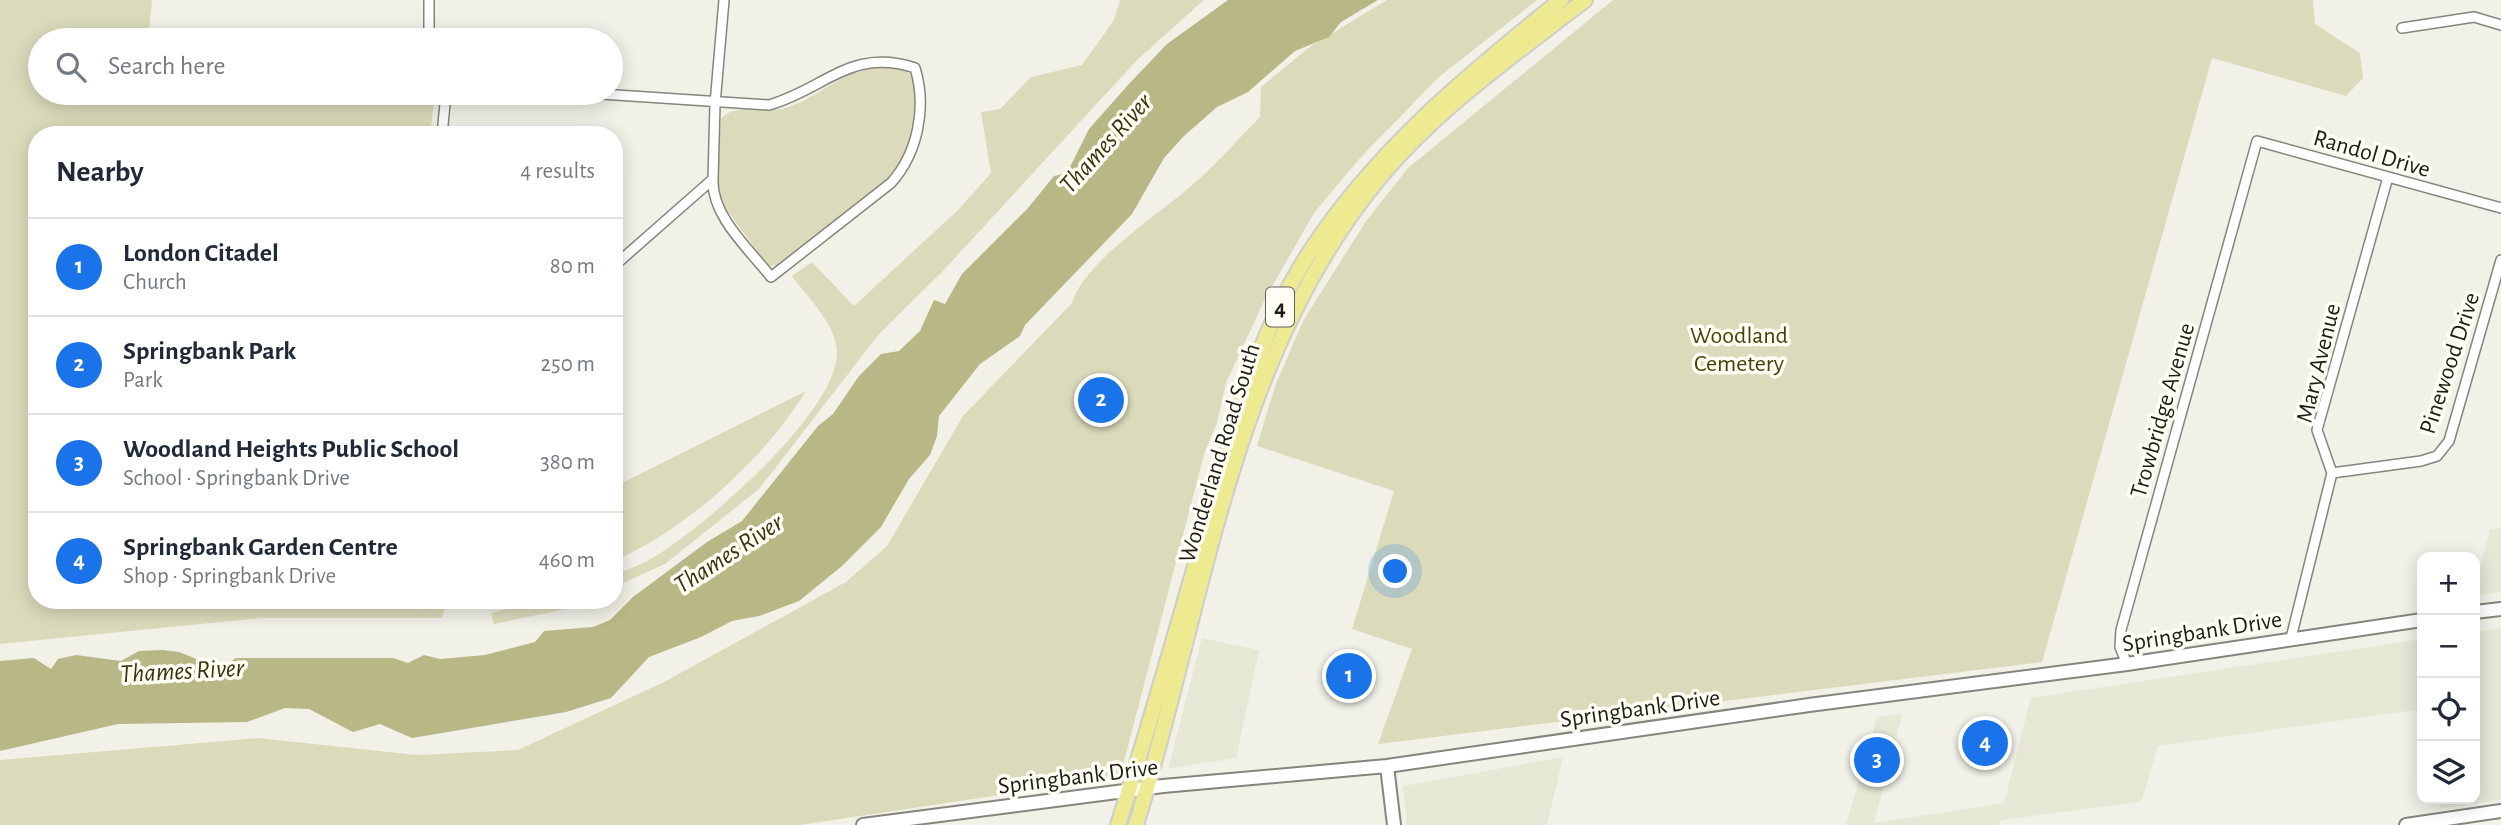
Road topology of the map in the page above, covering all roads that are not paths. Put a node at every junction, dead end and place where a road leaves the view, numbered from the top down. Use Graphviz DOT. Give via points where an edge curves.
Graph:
graph roads {
  1 [pos="429,0"];
  2 [pos="724,0"];
  3 [pos="1562,0"];
  4 [pos="1585,0"];
  5 [pos="2501,25"];
  6 [pos="429,28"];
  7 [pos="2402,28"];
  8 [pos="623,96"];
  9 [pos="715,104"];
  10 [pos="445,105"];
  11 [pos="443,126"];
  12 [pos="2249,165"];
  13 [pos="2388,177"];
  14 [pos="713,179"];
  15 [pos="2501,208"];
  16 [pos="623,258"];
  17 [pos="2501,260"];
  18 [pos="2332,473"];
  19 [pos="2501,609"];
  20 [pos="2480,611"];
  21 [pos="2417,621"];
  22 [pos="2291,638"];
  23 [pos="2127,664"];
  24 [pos="1387,766"];
  25 [pos="1147,788"];
  26 [pos="1130,790"];
  27 [pos="2501,811"];
  28 [pos="863,825"];
  29 [pos="1118,825"];
  30 [pos="1136,825"];
  31 [pos="1394,825"];
  32 [pos="2406,825"];
  1 -- 6 [label="street"];
  2 -- 9 [label="street"];
  3 -- 26 [label="main road, Wonderland Road South / 4" via="1392,146 1341,208 1286,294 1263,342 1230,436"];
  4 -- 25 [label="main road, Wonderland Road South" via="1451,105 1414,140 1373,186 1309,279 1282,332 1250,416"];
  5 -- 7 [label="street" via="2473,18"];
  8 -- 9 [label="street"];
  9 -- 14 [label="street"];
  9 -- 14 [label="street" via="769,105 796,97 829,75 870,61 915,68 920,86 915,144 907,166 771,277 724,217 715,201"];
  10 -- 11 [label="street"];
  12 -- 13 [label="street, Randol Drive" via="2257,141"];
  12 -- 23 [label="street, Trowbridge Avenue" via="2121,629 2120,647"];
  13 -- 15 [label="street, Randol Drive"];
  13 -- 18 [label="street, Mary Avenue" via="2317,430"];
  14 -- 16 [label="street"];
  17 -- 18 [label="street, Pinewood Drive" via="2449,441 2437,456 2421,461"];
  18 -- 22 [label="street"];
  19 -- 20 [label="main road"];
  21 -- 22 [label="main road, Springbank Drive"];
  22 -- 23 [label="main road, Springbank Drive"];
  23 -- 24 [label="main road, Springbank Drive"];
  24 -- 25 [label="main road, Springbank Drive"];
  24 -- 31 [label="main road"];
  25 -- 26 [label="main road, Springbank Drive"];
  25 -- 30 [label="main road, Wonderland Road South"];
  26 -- 28 [label="main road, Springbank Drive"];
  26 -- 29 [label="main road, Wonderland Road South / 4"];
  27 -- 32 [label="main road"];
}
